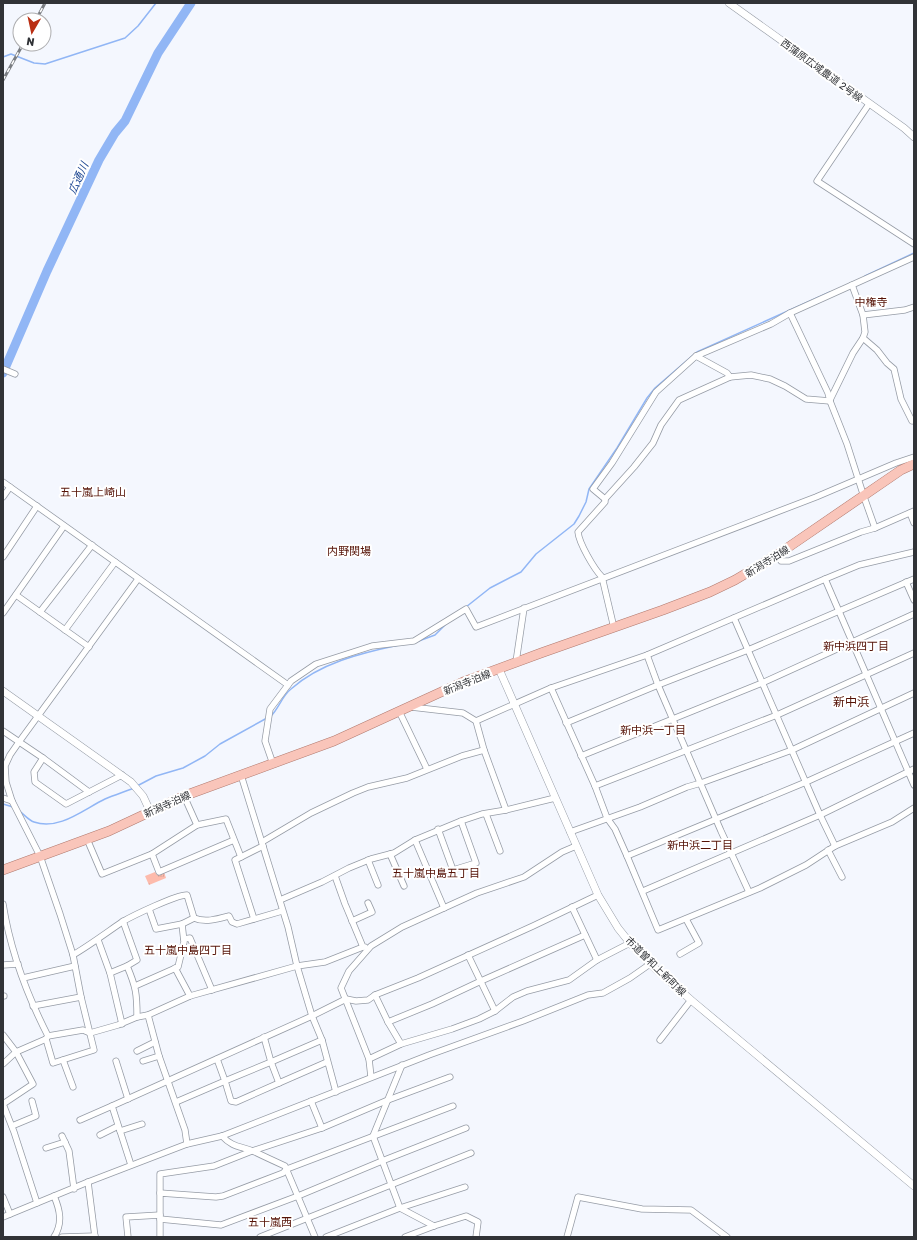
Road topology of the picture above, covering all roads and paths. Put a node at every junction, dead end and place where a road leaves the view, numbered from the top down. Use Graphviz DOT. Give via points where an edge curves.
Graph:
graph roads {
  1 [pos="729,3"];
  2 [pos="870,104"];
  3 [pos="914,136"];
  4 [pos="914,244"];
  5 [pos="914,257"];
  6 [pos="852,285"];
  7 [pos="914,307"];
  8 [pos="790,313"];
  9 [pos="863,315"];
  10 [pos="863,338"];
  11 [pos="696,356"];
  12 [pos="3,369"];
  13 [pos="13,374"];
  14 [pos="730,377"];
  15 [pos="830,400"];
  16 [pos="914,421"];
  17 [pos="914,457"];
  18 [pos="914,464"];
  19 [pos="858,479"];
  20 [pos="3,482"];
  21 [pos="10,487"];
  22 [pos="3,497"];
  23 [pos="864,497"];
  24 [pos="605,499"];
  25 [pos="37,506"];
  26 [pos="912,512"];
  27 [pos="914,523"];
  28 [pos="64,526"];
  29 [pos="875,528"];
  30 [pos="92,545"];
  31 [pos="914,552"];
  32 [pos="777,555"];
  33 [pos="3,557"];
  34 [pos="115,562"];
  35 [pos="602,578"];
  36 [pos="825,578"];
  37 [pos="138,579"];
  38 [pos="914,579"];
  39 [pos="906,582"];
  40 [pos="16,595"];
  41 [pos="914,600"];
  42 [pos="524,608"];
  43 [pos="40,612"];
  44 [pos="839,612"];
  45 [pos="3,613"];
  46 [pos="914,614"];
  47 [pos="734,618"];
  48 [pos="614,628"];
  49 [pos="65,630"];
  50 [pos="852,642"];
  51 [pos="89,647"];
  52 [pos="748,650"];
  53 [pos="914,653"];
  54 [pos="647,655"];
  55 [pos="516,662"];
  56 [pos="499,669"];
  57 [pos="867,674"];
  58 [pos="762,683"];
  59 [pos="288,685"];
  60 [pos="658,685"];
  61 [pos="551,688"];
  62 [pos="3,691"];
  63 [pos="914,693"];
  64 [pos="515,704"];
  65 [pos="410,706"];
  66 [pos="880,707"];
  67 [pos="399,711"];
  68 [pos="777,715"];
  69 [pos="38,716"];
  70 [pos="673,719"];
  71 [pos="476,721"];
  72 [pos="566,723"];
  73 [pos="3,731"];
  74 [pos="914,733"];
  75 [pos="895,741"];
  76 [pos="18,742"];
  77 [pos="484,750"];
  78 [pos="686,750"];
  79 [pos="792,750"];
  80 [pos="581,756"];
  81 [pos="43,758"];
  82 [pos="273,764"];
  83 [pos="4,765"];
  84 [pos="427,769"];
  85 [pos="914,769"];
  86 [pos="908,771"];
  87 [pos="122,775"];
  88 [pos="241,775"];
  89 [pos="806,782"];
  90 [pos="701,783"];
  91 [pos="914,785"];
  92 [pos="595,786"];
  93 [pos="89,792"];
  94 [pos="184,796"];
  95 [pos="3,798"];
  96 [pos="555,798"];
  97 [pos="12,801"];
  98 [pos="914,808"];
  99 [pos="506,810"];
  100 [pos="150,811"];
  101 [pos="486,814"];
  102 [pos="820,815"];
  103 [pos="607,818"];
  104 [pos="716,819"];
  105 [pos="461,821"];
  106 [pos="197,826"];
  107 [pos="438,829"];
  108 [pos="570,832"];
  109 [pos="88,839"];
  110 [pos="234,840"];
  111 [pos="415,840"];
  112 [pos="262,844"];
  113 [pos="576,846"];
  114 [pos="835,846"];
  115 [pos="828,850"];
  116 [pos="500,851"];
  117 [pos="152,854"];
  118 [pos="390,854"];
  119 [pos="731,854"];
  120 [pos="40,856"];
  121 [pos="627,856"];
  122 [pos="240,857"];
  123 [pos="368,860"];
  124 [pos="3,870"];
  125 [pos="335,876"];
  126 [pos="842,877"];
  127 [pos="378,885"];
  128 [pos="404,886"];
  129 [pos="643,891"];
  130 [pos="749,892"];
  131 [pos="598,896"];
  132 [pos="280,900"];
  133 [pos="368,903"];
  134 [pos="3,904"];
  135 [pos="572,907"];
  136 [pos="444,908"];
  137 [pos="148,910"];
  138 [pos="282,911"];
  139 [pos="194,918"];
  140 [pos="254,919"];
  141 [pos="686,919"];
  142 [pos="123,921"];
  143 [pos="352,921"];
  144 [pos="182,924"];
  145 [pos="585,935"];
  146 [pos="184,939"];
  147 [pos="98,940"];
  148 [pos="630,943"];
  149 [pos="371,946"];
  150 [pos="363,947"];
  151 [pos="680,954"];
  152 [pos="73,955"];
  153 [pos="468,955"];
  154 [pos="597,960"];
  155 [pos="18,964"];
  156 [pos="650,964"];
  157 [pos="3,965"];
  158 [pos="75,966"];
  159 [pos="127,966"];
  160 [pos="297,966"];
  161 [pos="175,968"];
  162 [pos="110,973"];
  163 [pos="23,978"];
  164 [pos="481,981"];
  165 [pos="135,986"];
  166 [pos="212,990"];
  167 [pos="375,995"];
  168 [pos="80,996"];
  169 [pos="190,996"];
  170 [pos="346,999"];
  171 [pos="691,1000"];
  172 [pos="33,1006"];
  173 [pos="495,1011"];
  174 [pos="148,1015"];
  175 [pos="312,1016"];
  176 [pos="137,1017"];
  177 [pos="388,1022"];
  178 [pos="122,1024"];
  179 [pos="90,1033"];
  180 [pos="3,1035"];
  181 [pos="47,1037"];
  182 [pos="264,1037"];
  183 [pos="322,1040"];
  184 [pos="660,1040"];
  185 [pos="154,1042"];
  186 [pos="401,1044"];
  187 [pos="137,1050"];
  188 [pos="16,1052"];
  189 [pos="159,1056"];
  190 [pos="217,1059"];
  191 [pos="369,1059"];
  192 [pos="63,1060"];
  193 [pos="116,1061"];
  194 [pos="144,1061"];
  195 [pos="271,1062"];
  196 [pos="327,1062"];
  197 [pos="3,1064"];
  198 [pos="402,1065"];
  199 [pos="371,1077"];
  200 [pos="450,1077"];
  201 [pos="169,1081"];
  202 [pos="225,1081"];
  203 [pos="279,1083"];
  204 [pos="73,1087"];
  205 [pos="336,1092"];
  206 [pos="128,1099"];
  207 [pos="388,1100"];
  208 [pos="32,1101"];
  209 [pos="311,1101"];
  210 [pos="176,1102"];
  211 [pos="3,1104"];
  212 [pos="112,1106"];
  213 [pos="452,1106"];
  214 [pos="80,1120"];
  215 [pos="142,1124"];
  216 [pos="12,1126"];
  217 [pos="322,1128"];
  218 [pos="466,1128"];
  219 [pos="119,1129"];
  220 [pos="100,1135"];
  221 [pos="62,1136"];
  222 [pos="222,1136"];
  223 [pos="373,1136"];
  224 [pos="65,1142"];
  225 [pos="187,1144"];
  226 [pos="46,1148"];
  227 [pos="252,1151"];
  228 [pos="471,1153"];
  229 [pos="382,1161"];
  230 [pos="131,1165"];
  231 [pos="288,1170"];
  232 [pos="88,1182"];
  233 [pos="391,1184"];
  234 [pos="914,1186"];
  235 [pos="465,1187"];
  236 [pos="74,1189"];
  237 [pos="160,1193"];
  238 [pos="3,1196"];
  239 [pos="54,1196"];
  240 [pos="298,1196"];
  241 [pos="37,1203"];
  242 [pos="400,1208"];
  243 [pos="10,1214"];
  244 [pos="3,1217"];
  245 [pos="160,1217"];
  246 [pos="307,1218"];
  247 [pos="434,1226"];
  248 [pos="54,1237"];
  249 [pos="62,1237"];
  250 [pos="95,1237"];
  251 [pos="128,1237"];
  252 [pos="160,1237"];
  253 [pos="260,1237"];
  254 [pos="315,1237"];
  255 [pos="326,1237"];
  256 [pos="405,1237"];
  257 [pos="476,1237"];
  258 [pos="567,1237"];
  259 [pos="726,1237"];
  1 -- 2 [label="street, 西蒲原広域農道 2号線"];
  2 -- 3 [label="street, 西蒲原広域農道 2号線"];
  2 -- 4 [label="street" via="817,181"];
  5 -- 6 [label="street"];
  6 -- 8 [label="street"];
  6 -- 9 [label="street"];
  7 -- 9 [label="street"];
  8 -- 11 [label="street"];
  8 -- 15 [label="street"];
  9 -- 10 [label="street"];
  10 -- 15 [label="street"];
  10 -- 16 [label="street" via="894,370 901,399"];
  11 -- 14 [label="street"];
  11 -- 24 [label="street" via="656,392 593,489"];
  12 -- 13 [label="street"];
  14 -- 15 [label="street" via="751,375 770,379 806,399"];
  14 -- 24 [label="street" via="679,400 649,449"];
  15 -- 19 [label="street"];
  17 -- 19 [label="street"];
  18 -- 23 [label="main road, 新潟寺泊線" via="901,470"];
  19 -- 23 [label="street"];
  19 -- 35 [label="street"];
  20 -- 21 [label="street"];
  21 -- 22 [label="street"];
  21 -- 25 [label="street"];
  23 -- 29 [label="street"];
  23 -- 32 [label="main road, 新潟寺泊線"];
  24 -- 35 [label="street" via="578,532"];
  25 -- 28 [label="street"];
  25 -- 33 [label="street"];
  26 -- 27 [label="street"];
  26 -- 29 [label="street"];
  28 -- 30 [label="street"];
  28 -- 40 [label="street"];
  29 -- 32 [label="street" via="789,561 782,561"];
  30 -- 34 [label="street"];
  30 -- 43 [label="street"];
  31 -- 36 [label="street" via="859,565"];
  32 -- 48 [label="main road, 新潟寺泊線" via="710,592"];
  34 -- 37 [label="street"];
  34 -- 49 [label="street"];
  35 -- 42 [label="street"];
  35 -- 48 [label="street"];
  36 -- 44 [label="street"];
  36 -- 47 [label="street"];
  37 -- 51 [label="street"];
  37 -- 59 [label="street"];
  38 -- 39 [label="street"];
  39 -- 41 [label="street"];
  39 -- 44 [label="street"];
  40 -- 43 [label="street"];
  40 -- 45 [label="street"];
  42 -- 55 [label="street"];
  42 -- 59 [label="street" via="476,627 466,609 414,641 372,646 316,664"];
  43 -- 49 [label="street"];
  44 -- 50 [label="street"];
  44 -- 52 [label="street"];
  46 -- 50 [label="street"];
  47 -- 52 [label="street"];
  47 -- 54 [label="street"];
  48 -- 55 [label="main road, 新潟寺泊線"];
  49 -- 51 [label="street"];
  50 -- 57 [label="street"];
  50 -- 58 [label="street"];
  51 -- 69 [label="street"];
  52 -- 58 [label="street"];
  52 -- 60 [label="street"];
  53 -- 57 [label="street"];
  54 -- 60 [label="street"];
  54 -- 61 [label="street"];
  55 -- 56 [label="main road, 新潟寺泊線"];
  56 -- 64 [label="street, 市道曽和上新町線"];
  56 -- 65 [label="main road, 新潟寺泊線"];
  57 -- 66 [label="street"];
  57 -- 68 [label="street"];
  58 -- 68 [label="street"];
  58 -- 70 [label="street"];
  59 -- 82 [label="street" via="270,709 264,741"];
  60 -- 70 [label="street"];
  60 -- 72 [label="street"];
  61 -- 64 [label="street"];
  61 -- 72 [label="street"];
  62 -- 69 [label="street"];
  63 -- 66 [label="street"];
  64 -- 71 [label="street"];
  64 -- 96 [label="street, 市道曽和上新町線"];
  65 -- 67 [label="main road, 新潟寺泊線"];
  65 -- 71 [label="street" via="463,713"];
  66 -- 75 [label="street"];
  66 -- 79 [label="street"];
  67 -- 82 [label="main road, 新潟寺泊線" via="334,741"];
  67 -- 84 [label="street"];
  68 -- 78 [label="street"];
  68 -- 79 [label="street"];
  69 -- 76 [label="street"];
  69 -- 87 [label="street"];
  70 -- 78 [label="street"];
  70 -- 80 [label="street"];
  71 -- 77 [label="street"];
  72 -- 80 [label="street"];
  73 -- 76 [label="street"];
  74 -- 75 [label="street"];
  75 -- 86 [label="street"];
  75 -- 89 [label="street"];
  76 -- 81 [label="street"];
  76 -- 83 [label="street"];
  77 -- 84 [label="street"];
  77 -- 99 [label="street"];
  78 -- 90 [label="street"];
  78 -- 92 [label="street"];
  79 -- 89 [label="street"];
  79 -- 90 [label="street"];
  80 -- 92 [label="street"];
  81 -- 93 [label="street"];
  81 -- 93 [label="street" via="34,772 35,782 66,804"];
  82 -- 88 [label="main road, 新潟寺泊線"];
  83 -- 97 [label="street"];
  84 -- 112 [label="street" via="407,778 353,793 311,813"];
  85 -- 86 [label="street"];
  86 -- 91 [label="street"];
  86 -- 102 [label="street"];
  87 -- 93 [label="street"];
  87 -- 100 [label="street" via="144,796"];
  88 -- 94 [label="main road, 新潟寺泊線"];
  88 -- 112 [label="street"];
  89 -- 102 [label="street"];
  89 -- 104 [label="street"];
  90 -- 103 [label="street"];
  90 -- 104 [label="street"];
  92 -- 103 [label="street"];
  94 -- 100 [label="main road, 新潟寺泊線"];
  94 -- 106 [label="street"];
  95 -- 97 [label="street"];
  96 -- 99 [label="street"];
  96 -- 108 [label="street, 市道曽和上新町線"];
  97 -- 120 [label="street"];
  98 -- 114 [label="street" via="892,822"];
  99 -- 101 [label="street"];
  100 -- 109 [label="main road, 新潟寺泊線"];
  101 -- 105 [label="street"];
  101 -- 116 [label="street"];
  102 -- 114 [label="street"];
  102 -- 119 [label="street"];
  103 -- 108 [label="street"];
  103 -- 121 [label="street" via="615,828"];
  104 -- 119 [label="street"];
  104 -- 121 [label="street"];
  105 -- 107 [label="street"];
  105 -- 107 [label="street" via="476,863 454,870"];
  106 -- 110 [label="street" via="226,819"];
  106 -- 117 [label="street"];
  107 -- 111 [label="street"];
  108 -- 113 [label="street, 市道曽和上新町線"];
  109 -- 117 [label="street" via="102,874"];
  109 -- 120 [label="main road, 新潟寺泊線"];
  110 -- 117 [label="street" via="159,872"];
  110 -- 122 [label="street"];
  111 -- 118 [label="street"];
  111 -- 136 [label="street"];
  112 -- 122 [label="street"];
  112 -- 132 [label="street"];
  113 -- 131 [label="street, 市道曽和上新町線"];
  113 -- 136 [label="street" via="562,852 524,878"];
  114 -- 115 [label="street"];
  115 -- 126 [label="street"];
  115 -- 130 [label="street" via="806,865"];
  118 -- 123 [label="street"];
  118 -- 128 [label="street"];
  119 -- 129 [label="street"];
  119 -- 130 [label="street"];
  120 -- 124 [label="main road, 新潟寺泊線"];
  120 -- 152 [label="street"];
  121 -- 129 [label="street"];
  122 -- 140 [label="street" via="235,860"];
  123 -- 125 [label="street"];
  123 -- 127 [label="street"];
  125 -- 132 [label="street"];
  125 -- 143 [label="street"];
  129 -- 141 [label="street" via="658,930"];
  130 -- 141 [label="street"];
  131 -- 135 [label="street"];
  131 -- 148 [label="street, 市道曽和上新町線"];
  132 -- 138 [label="street"];
  133 -- 143 [label="street" via="372,912"];
  134 -- 155 [label="street"];
  135 -- 145 [label="street"];
  135 -- 153 [label="street"];
  136 -- 149 [label="street" via="402,927"];
  137 -- 139 [label="street" via="187,895"];
  137 -- 142 [label="street"];
  137 -- 144 [label="street" via="156,929"];
  138 -- 140 [label="street"];
  138 -- 160 [label="street"];
  139 -- 140 [label="street" via="206,920 229,916 232,922 237,924"];
  139 -- 144 [label="street"];
  141 -- 151 [label="street" via="700,943"];
  142 -- 147 [label="street"];
  142 -- 159 [label="street" via="137,960"];
  143 -- 150 [label="street"];
  144 -- 146 [label="street"];
  145 -- 154 [label="street"];
  145 -- 164 [label="street"];
  146 -- 161 [label="street" via="178,967"];
  146 -- 166 [label="street" via="190,938"];
  147 -- 152 [label="street"];
  147 -- 162 [label="street"];
  148 -- 154 [label="street"];
  148 -- 156 [label="street, 市道曽和上新町線"];
  149 -- 150 [label="street"];
  149 -- 170 [label="street" via="349,971 341,988"];
  150 -- 160 [label="street" via="325,962"];
  152 -- 158 [label="street"];
  153 -- 164 [label="street"];
  153 -- 167 [label="street"];
  154 -- 173 [label="street" via="569,980 527,991 513,997"];
  155 -- 157 [label="street"];
  155 -- 163 [label="street"];
  156 -- 171 [label="street, 市道曽和上新町線"];
  156 -- 198 [label="street" via="603,994 588,995"];
  158 -- 163 [label="street"];
  158 -- 168 [label="street"];
  159 -- 162 [label="street"];
  159 -- 165 [label="street"];
  160 -- 166 [label="street"];
  160 -- 175 [label="street"];
  161 -- 165 [label="street"];
  161 -- 169 [label="street"];
  162 -- 178 [label="street"];
  163 -- 172 [label="street"];
  164 -- 173 [label="street"];
  164 -- 177 [label="street"];
  165 -- 176 [label="street"];
  166 -- 169 [label="street"];
  167 -- 170 [label="street" via="368,1000"];
  167 -- 177 [label="street"];
  168 -- 172 [label="street"];
  168 -- 179 [label="street"];
  169 -- 174 [label="street"];
  170 -- 175 [label="street"];
  170 -- 191 [label="street"];
  171 -- 184 [label="street"];
  171 -- 234 [label="street, 市道曽和上新町線"];
  172 -- 181 [label="street"];
  173 -- 186 [label="street" via="452,1029"];
  174 -- 176 [label="street"];
  174 -- 185 [label="street"];
  175 -- 182 [label="street"];
  175 -- 183 [label="street"];
  176 -- 178 [label="street"];
  177 -- 186 [label="street"];
  178 -- 179 [label="street"];
  179 -- 181 [label="street" via="83,1030"];
  179 -- 192 [label="street" via="94,1050"];
  180 -- 188 [label="street"];
  181 -- 188 [label="street"];
  181 -- 192 [label="street" via="53,1064"];
  182 -- 190 [label="street"];
  182 -- 195 [label="street"];
  183 -- 195 [label="street"];
  183 -- 196 [label="street"];
  185 -- 187 [label="street"];
  185 -- 189 [label="street"];
  186 -- 191 [label="street"];
  188 -- 197 [label="street"];
  188 -- 211 [label="street" via="33,1084"];
  189 -- 194 [label="street"];
  189 -- 201 [label="street"];
  190 -- 201 [label="street"];
  190 -- 202 [label="street"];
  191 -- 199 [label="street"];
  192 -- 204 [label="street"];
  193 -- 206 [label="street"];
  195 -- 202 [label="street"];
  195 -- 203 [label="street"];
  196 -- 203 [label="street"];
  196 -- 205 [label="street"];
  198 -- 199 [label="street"];
  198 -- 207 [label="street"];
  199 -- 205 [label="street"];
  200 -- 207 [label="street"];
  201 -- 206 [label="street"];
  201 -- 210 [label="street"];
  202 -- 203 [label="street" via="231,1102"];
  202 -- 210 [label="street"];
  205 -- 209 [label="street"];
  206 -- 212 [label="street"];
  207 -- 217 [label="street"];
  207 -- 223 [label="street"];
  208 -- 216 [label="street" via="36,1116"];
  209 -- 217 [label="street"];
  209 -- 222 [label="street"];
  210 -- 225 [label="street"];
  211 -- 216 [label="street"];
  212 -- 214 [label="street"];
  212 -- 219 [label="street"];
  213 -- 223 [label="street"];
  215 -- 219 [label="street"];
  216 -- 241 [label="street"];
  217 -- 227 [label="street"];
  218 -- 229 [label="street"];
  219 -- 220 [label="street"];
  219 -- 230 [label="street"];
  221 -- 224 [label="street"];
  222 -- 225 [label="street"];
  222 -- 227 [label="street" via="233,1145"];
  223 -- 229 [label="street"];
  223 -- 231 [label="street"];
  224 -- 226 [label="street"];
  224 -- 236 [label="street" via="69,1151"];
  225 -- 230 [label="street"];
  227 -- 231 [label="street" via="285,1166"];
  227 -- 237 [label="street" via="214,1166 160,1174"];
  228 -- 233 [label="street"];
  229 -- 233 [label="street"];
  229 -- 240 [label="street"];
  230 -- 232 [label="street"];
  231 -- 237 [label="street" via="223,1196"];
  231 -- 240 [label="street"];
  232 -- 236 [label="street"];
  232 -- 250 [label="street"];
  233 -- 242 [label="street"];
  233 -- 246 [label="street"];
  235 -- 242 [label="street"];
  236 -- 239 [label="street"];
  237 -- 245 [label="street"];
  238 -- 243 [label="street"];
  239 -- 241 [label="street"];
  239 -- 248 [label="street" via="61,1214 58,1232"];
  240 -- 245 [label="street" via="221,1225"];
  240 -- 246 [label="street"];
  241 -- 243 [label="street"];
  242 -- 247 [label="street"];
  242 -- 255 [label="street"];
  243 -- 244 [label="street"];
  245 -- 251 [label="street" via="126,1218"];
  245 -- 252 [label="street"];
  246 -- 253 [label="street"];
  246 -- 254 [label="street"];
  247 -- 256 [label="street"];
  247 -- 257 [label="street" via="466,1216 478,1222"];
  249 -- 250 [label="street"];
  258 -- 259 [label="street" via="578,1197 642,1209 690,1210"];
}
